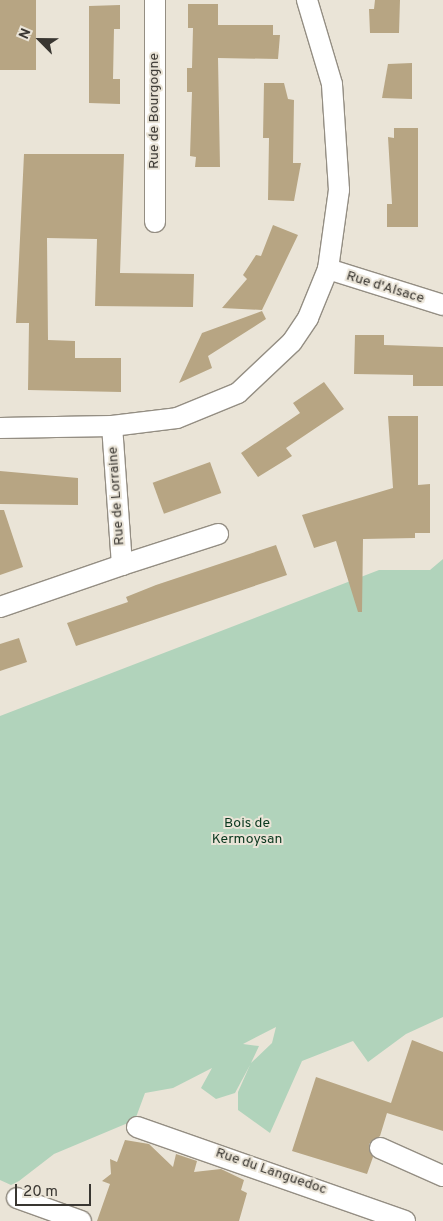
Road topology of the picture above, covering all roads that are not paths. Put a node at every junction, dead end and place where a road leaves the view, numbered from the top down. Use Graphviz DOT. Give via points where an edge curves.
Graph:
graph roads {
  1 [pos="154,0"];
  2 [pos="306,0"];
  3 [pos="155,222"];
  4 [pos="328,270"];
  5 [pos="443,305"];
  6 [pos="112,426"];
  7 [pos="0,428"];
  8 [pos="218,534"];
  9 [pos="122,565"];
  10 [pos="0,607"];
  11 [pos="137,1127"];
  12 [pos="380,1148"];
  13 [pos="443,1176"];
  14 [pos="17,1198"];
  15 [pos="81,1221"];
  16 [pos="405,1221"];
  1 -- 3 [label="street, Rue de Bourgogne"];
  2 -- 4 [label="street" via="332,84 339,152 338,217"];
  4 -- 5 [label="street, Rue d'Alsace"];
  4 -- 6 [label="street" via="308,318 292,342 238,392 177,418"];
  6 -- 7 [label="street"];
  6 -- 9 [label="street, Rue de Lorraine"];
  8 -- 9 [label="street, Rue de Lorraine"];
  9 -- 10 [label="street, Rue de Lorraine"];
  11 -- 16 [label="street, Rue du Languedoc"];
  12 -- 13 [label="street"];
  14 -- 15 [label="street"];
}
